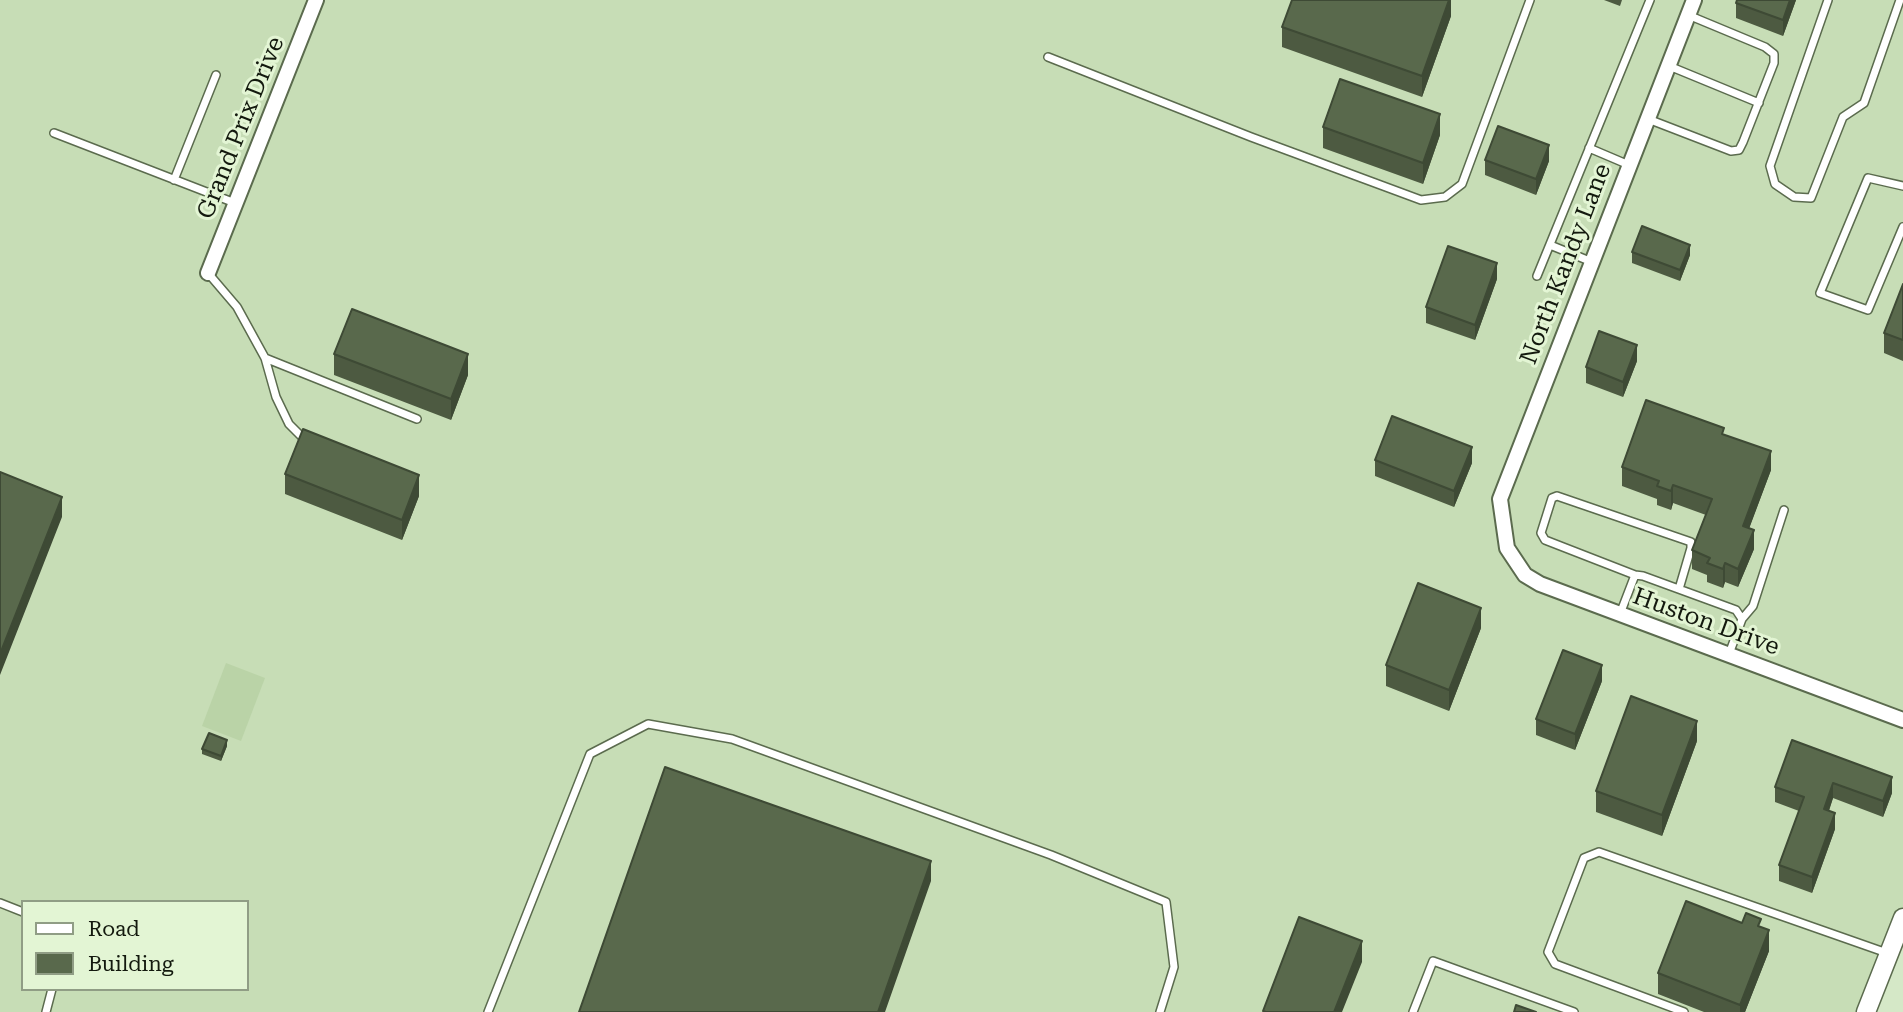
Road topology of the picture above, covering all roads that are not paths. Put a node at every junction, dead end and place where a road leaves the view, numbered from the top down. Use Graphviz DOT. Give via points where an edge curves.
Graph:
graph roads {
  1 [pos="316,0"];
  2 [pos="1530,0"];
  3 [pos="1650,0"];
  4 [pos="1693,0"];
  5 [pos="1828,0"];
  6 [pos="1900,0"];
  7 [pos="1688,15"];
  8 [pos="1048,57"];
  9 [pos="1668,66"];
  10 [pos="216,75"];
  11 [pos="1759,103"];
  12 [pos="1647,119"];
  13 [pos="54,133"];
  14 [pos="1589,148"];
  15 [pos="1629,165"];
  16 [pos="174,180"];
  17 [pos="1903,186"];
  18 [pos="236,204"];
  19 [pos="1903,227"];
  20 [pos="1550,246"];
  21 [pos="1592,262"];
  22 [pos="208,273"];
  23 [pos="1537,276"];
  24 [pos="265,358"];
  25 [pos="417,419"];
  26 [pos="314,442"];
  27 [pos="1784,510"];
  28 [pos="1507,548"];
  29 [pos="1635,575"];
  30 [pos="1679,589"];
  31 [pos="1620,614"];
  32 [pos="1742,619"];
  33 [pos="1729,654"];
  34 [pos="1903,720"];
  35 [pos="0,903"];
  36 [pos="21,911"];
  37 [pos="1903,918"];
  38 [pos="1889,954"];
  39 [pos="51,991"];
  40 [pos="46,1012"];
  41 [pos="488,1012"];
  42 [pos="1160,1012"];
  43 [pos="1413,1012"];
  44 [pos="1574,1012"];
  45 [pos="1684,1012"];
  46 [pos="1866,1012"];
  1 -- 18 [label="street, Grand Prix Drive"];
  2 -- 8 [label="lane" via="1462,184 1445,197 1421,200"];
  3 -- 14 [label="lane"];
  4 -- 7 [label="street, North Kandy Lane"];
  5 -- 6 [label="lane" via="1770,166 1775,184 1794,197 1811,198 1843,117 1864,103"];
  7 -- 9 [label="street, North Kandy Lane"];
  7 -- 11 [label="lane" via="1774,54"];
  9 -- 11 [label="lane"];
  9 -- 12 [label="street, North Kandy Lane"];
  10 -- 16 [label="lane"];
  11 -- 12 [label="lane" via="1739,150 1731,151"];
  12 -- 15 [label="street, North Kandy Lane"];
  13 -- 16 [label="lane"];
  14 -- 15 [label="lane"];
  14 -- 20 [label="lane"];
  15 -- 21 [label="street, North Kandy Lane"];
  16 -- 18 [label="lane"];
  17 -- 19 [label="lane" via="1868,178 1821,293 1868,310"];
  18 -- 22 [label="street, Grand Prix Drive"];
  20 -- 21 [label="lane"];
  20 -- 23 [label="lane"];
  21 -- 28 [label="street, North Kandy Lane" via="1500,499"];
  22 -- 24 [label="lane" via="237,307"];
  24 -- 25 [label="lane"];
  24 -- 26 [label="lane" via="289,424"];
  27 -- 32 [label="lane" via="1753,606"];
  28 -- 31 [label="street, Huston Drive" via="1525,575 1539,584"];
  29 -- 30 [label="lane"];
  29 -- 30 [label="lane" via="1545,540 1541,533 1552,498 1691,542"];
  29 -- 31 [label="lane"];
  30 -- 32 [label="lane" via="1736,610"];
  31 -- 33 [label="street, Huston Drive"];
  32 -- 33 [label="lane"];
  33 -- 34 [label="street, Huston Drive"];
  35 -- 36 [label="lane"];
  37 -- 38 [label="street"];
  38 -- 45 [label="lane" via="1599,852 1584,858 1548,952 1555,964"];
  38 -- 46 [label="street"];
  39 -- 40 [label="lane"];
  41 -- 42 [label="lane" via="590,754 648,724 732,739 1051,855 1166,902 1174,967"];
  43 -- 44 [label="lane" via="1433,961"];
}
